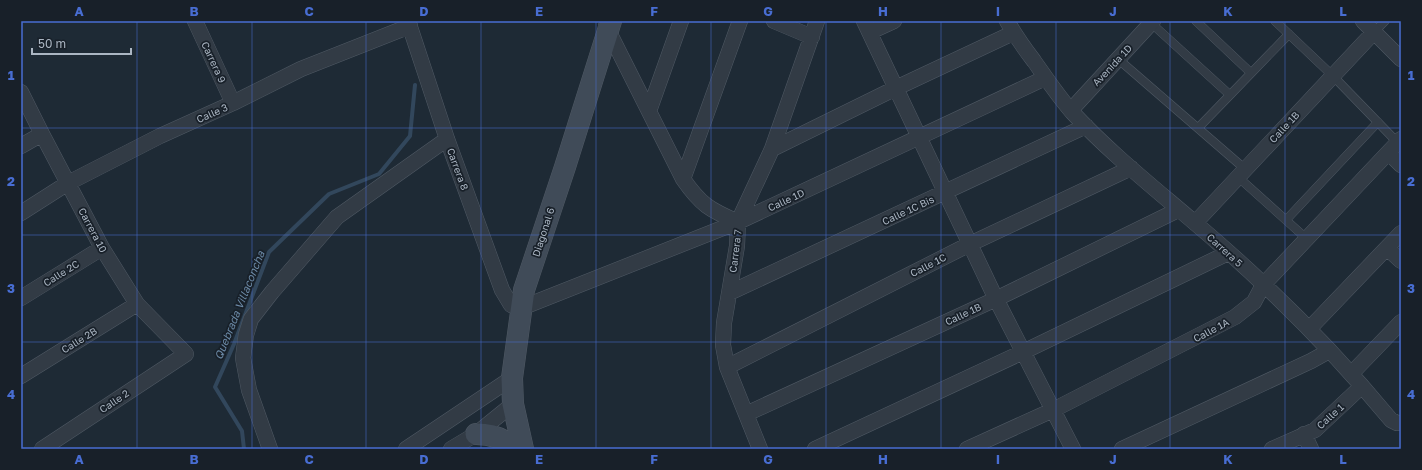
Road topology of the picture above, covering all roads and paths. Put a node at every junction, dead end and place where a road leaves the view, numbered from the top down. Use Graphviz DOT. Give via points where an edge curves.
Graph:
graph roads {
  1 [pos="195,21"];
  2 [pos="681,21"];
  3 [pos="740,21"];
  4 [pos="774,21"];
  5 [pos="817,21"];
  6 [pos="894,21"];
  7 [pos="1196,21"];
  8 [pos="1275,21"];
  9 [pos="1363,21"];
  10 [pos="1385,21"];
  11 [pos="1152,22"];
  12 [pos="409,23"];
  13 [pos="608,24"];
  14 [pos="867,27"];
  15 [pos="1010,27"];
  16 [pos="1374,32"];
  17 [pos="1289,34"];
  18 [pos="812,37"];
  19 [pos="1118,59"];
  20 [pos="1401,59"];
  21 [pos="1251,73"];
  22 [pos="1333,76"];
  23 [pos="1046,78"];
  24 [pos="896,88"];
  25 [pos="21,92"];
  26 [pos="1230,95"];
  27 [pos="233,104"];
  28 [pos="1071,110"];
  29 [pos="649,111"];
  30 [pos="1378,122"];
  31 [pos="1086,126"];
  32 [pos="1198,128"];
  33 [pos="42,134"];
  34 [pos="920,137"];
  35 [pos="447,139"];
  36 [pos="1396,145"];
  37 [pos="21,146"];
  38 [pos="772,149"];
  39 [pos="1401,165"];
  40 [pos="1131,168"];
  41 [pos="1241,173"];
  42 [pos="683,179"];
  43 [pos="68,183"];
  44 [pos="946,192"];
  45 [pos="1178,210"];
  46 [pos="21,213"];
  47 [pos="1286,220"];
  48 [pos="738,222"];
  49 [pos="1195,223"];
  50 [pos="1401,233"];
  51 [pos="1307,239"];
  52 [pos="970,244"];
  53 [pos="102,248"];
  54 [pos="1387,248"];
  55 [pos="1228,253"];
  56 [pos="1401,261"];
  57 [pos="1263,285"];
  58 [pos="729,294"];
  59 [pos="21,298"];
  60 [pos="996,299"];
  61 [pos="137,304"];
  62 [pos="521,308"];
  63 [pos="1401,322"];
  64 [pos="1309,329"];
  65 [pos="1329,351"];
  66 [pos="1023,352"];
  67 [pos="186,354"];
  68 [pos="727,366"];
  69 [pos="1351,374"];
  70 [pos="21,376"];
  71 [pos="512,378"];
  72 [pos="1364,389"];
  73 [pos="513,404"];
  74 [pos="1053,410"];
  75 [pos="746,414"];
  76 [pos="1401,423"];
  77 [pos="476,434"];
  78 [pos="1304,434"];
  79 [pos="42,449"];
  80 [pos="270,449"];
  81 [pos="406,449"];
  82 [pos="451,449"];
  83 [pos="515,449"];
  84 [pos="523,449"];
  85 [pos="760,449"];
  86 [pos="815,449"];
  87 [pos="967,449"];
  88 [pos="1073,449"];
  89 [pos="1122,449"];
  90 [pos="1272,449"];
  91 [pos="1310,449"];
  1 -- 27 [label="street, Carrera 9"];
  2 -- 29 [label="street"];
  3 -- 42 [label="street"];
  4 -- 18 [label="street"];
  5 -- 18 [label="street"];
  6 -- 14 [label="street"];
  7 -- 21 [label="lane"];
  8 -- 17 [label="lane"];
  9 -- 16 [label="street"];
  10 -- 16 [label="lane"];
  11 -- 19 [label="street, Avenida 1D"];
  11 -- 26 [label="lane"];
  12 -- 27 [label="street, Calle 3" via="301,69"];
  12 -- 35 [label="street, Carrera 8"];
  13 -- 29 [label="street, Carrera 7"];
  13 -- 62 [label="street, Diagonal 6" via="565,167 524,290"];
  14 -- 24 [label="street"];
  15 -- 23 [label="street, Carrera 5"];
  15 -- 24 [label="street"];
  16 -- 20 [label="street"];
  16 -- 22 [label="street, Calle 1B"];
  17 -- 21 [label="lane"];
  17 -- 22 [label="lane"];
  18 -- 38 [label="street"];
  19 -- 28 [label="street, Avenida 1D"];
  19 -- 32 [label="lane"];
  21 -- 26 [label="lane"];
  22 -- 30 [label="lane"];
  22 -- 41 [label="street, Calle 1B"];
  23 -- 28 [label="street, Carrera 5"];
  23 -- 34 [label="street, Calle 1D"];
  24 -- 34 [label="street"];
  24 -- 38 [label="street"];
  25 -- 33 [label="street, Carrera 10"];
  26 -- 32 [label="lane"];
  27 -- 43 [label="street, Calle 3" via="160,136"];
  28 -- 31 [label="street, Carrera 5"];
  29 -- 42 [label="street, Carrera 7"];
  30 -- 36 [label="lane"];
  30 -- 47 [label="lane"];
  31 -- 40 [label="street, Carrera 5"];
  31 -- 44 [label="street, Calle 1C Bis"];
  32 -- 41 [label="lane"];
  33 -- 37 [label="street"];
  33 -- 43 [label="street, Carrera 10"];
  34 -- 44 [label="street"];
  34 -- 48 [label="street, Calle 1D"];
  35 -- 62 [label="street, Carrera 8" via="502,290 511,305"];
  35 -- 80 [label="street" via="337,217 251,318 243,358 249,390"];
  36 -- 39 [label="street"];
  36 -- 51 [label="street, Calle 1A"];
  38 -- 48 [label="street"];
  40 -- 45 [label="street, Carrera 5"];
  40 -- 52 [label="street, Calle 1C"];
  41 -- 47 [label="lane"];
  41 -- 49 [label="street, Calle 1B"];
  42 -- 48 [label="street, Carrera 7" via="699,200"];
  43 -- 46 [label="street, Calle 3"];
  43 -- 53 [label="street, Carrera 10"];
  44 -- 52 [label="street"];
  44 -- 58 [label="street, Calle 1C Bis"];
  45 -- 49 [label="street, Carrera 5"];
  45 -- 60 [label="street, Calle 1B"];
  47 -- 51 [label="lane"];
  48 -- 58 [label="street, Carrera 7"];
  48 -- 62 [label="street, Calle 1D"];
  49 -- 55 [label="street, Carrera 5"];
  50 -- 54 [label="street"];
  51 -- 57 [label="street, Calle 1A"];
  52 -- 60 [label="street"];
  52 -- 68 [label="street, Calle 1C"];
  53 -- 59 [label="street, Calle 2C"];
  53 -- 61 [label="street, Carrera 10"];
  54 -- 56 [label="street"];
  54 -- 64 [label="street"];
  55 -- 57 [label="street, Carrera 5"];
  55 -- 66 [label="street"];
  57 -- 64 [label="street, Carrera 5"];
  57 -- 74 [label="street, Calle 1A" via="1254,302 1235,317"];
  58 -- 68 [label="street, Carrera 7" via="723,345"];
  60 -- 66 [label="street"];
  60 -- 75 [label="street, Calle 1B"];
  61 -- 67 [label="street, Carrera 10"];
  61 -- 70 [label="street, Calle 2B"];
  62 -- 71 [label="street, Diagonal 6"];
  63 -- 69 [label="street"];
  64 -- 65 [label="street, Carrera 5"];
  65 -- 69 [label="street, Carrera 5"];
  65 -- 89 [label="street"];
  66 -- 74 [label="street"];
  66 -- 86 [label="street"];
  67 -- 79 [label="street, Calle 2"];
  68 -- 75 [label="street, Carrera 7"];
  69 -- 72 [label="street, Carrera 5"];
  71 -- 73 [label="street, Diagonal 6"];
  71 -- 81 [label="street"];
  72 -- 76 [label="street, Carrera 5" via="1391,420"];
  72 -- 78 [label="street, Calle 1" via="1315,430"];
  73 -- 77 [label="street"];
  73 -- 84 [label="street, Diagonal 6"];
  74 -- 87 [label="street, Calle 1A"];
  74 -- 88 [label="street"];
  75 -- 85 [label="street, Carrera 7"];
  77 -- 82 [label="street"];
  77 -- 83 [label="street" via="496,436"];
  78 -- 90 [label="street, Calle 1"];
  78 -- 91 [label="street"];
}
